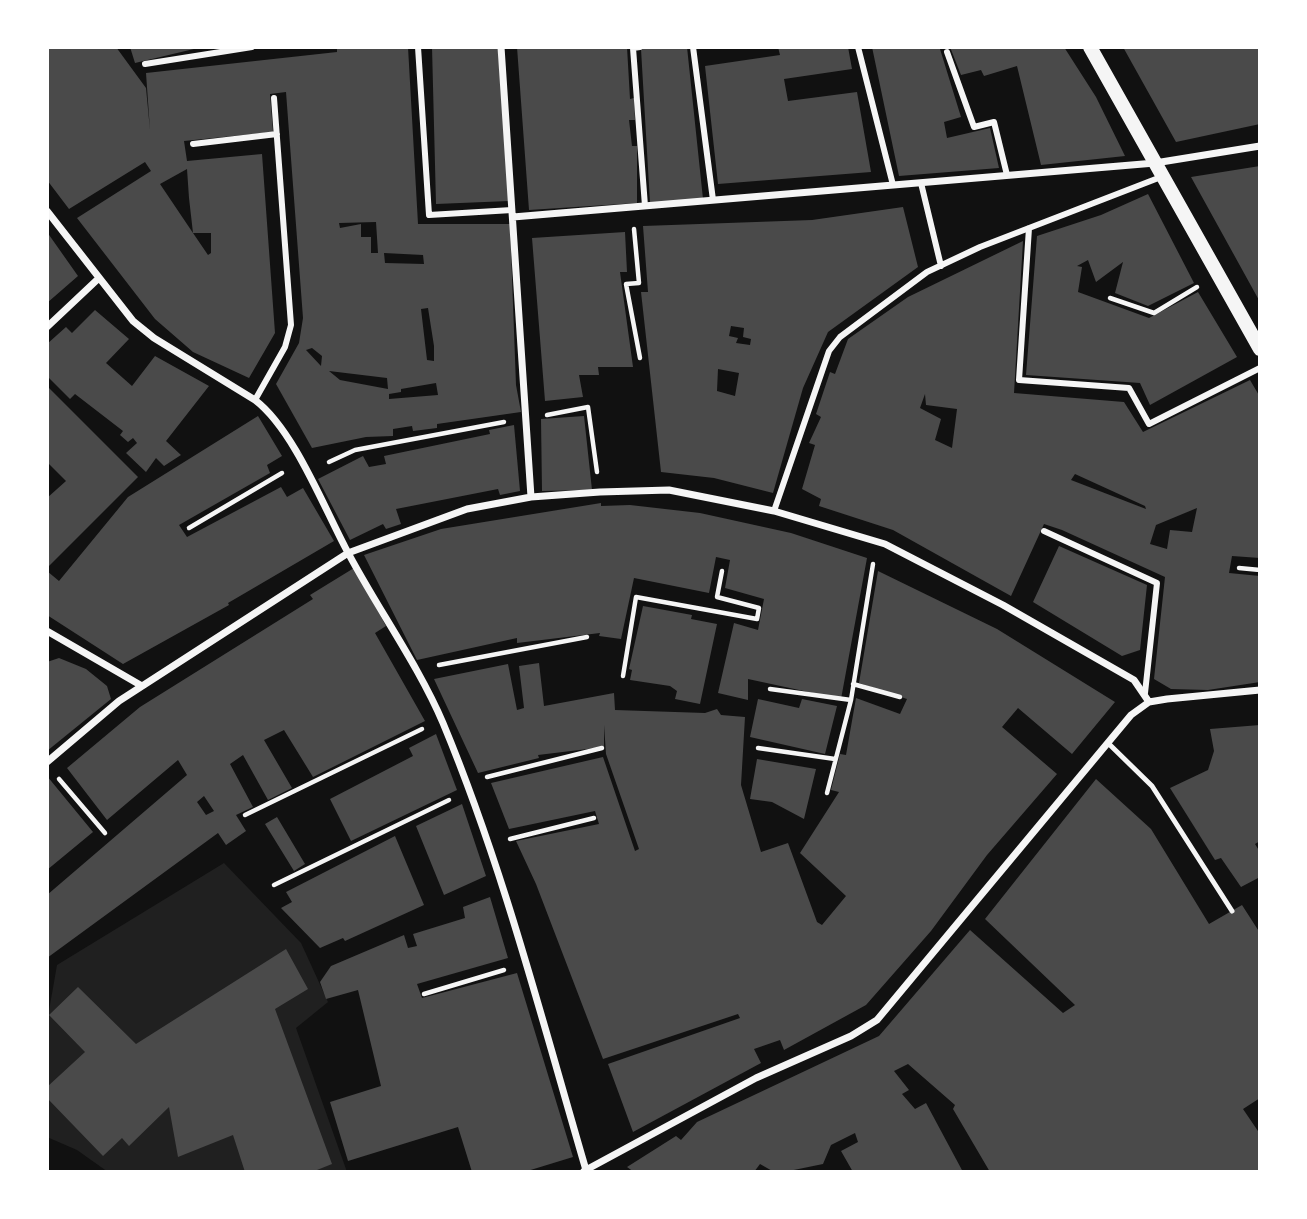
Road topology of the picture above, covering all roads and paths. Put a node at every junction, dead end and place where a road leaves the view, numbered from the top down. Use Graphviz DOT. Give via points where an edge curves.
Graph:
graph roads {
  1 [pos="252,47"];
  2 [pos="418,47"];
  3 [pos="501,47"];
  4 [pos="640,47"];
  5 [pos="693,47"];
  6 [pos="858,47"];
  7 [pos="1090,47"];
  8 [pos="947,52"];
  9 [pos="145,64"];
  10 [pos="274,98"];
  11 [pos="277,134"];
  12 [pos="193,144"];
  13 [pos="1260,146"];
  14 [pos="1156,163"];
  15 [pos="1007,175"];
  16 [pos="1163,176"];
  17 [pos="922,183"];
  18 [pos="893,185"];
  19 [pos="713,200"];
  20 [pos="645,206"];
  21 [pos="633,207"];
  22 [pos="47,211"];
  23 [pos="512,213"];
  24 [pos="1029,228"];
  25 [pos="941,266"];
  26 [pos="1218,274"];
  27 [pos="99,278"];
  28 [pos="1110,298"];
  29 [pos="47,327"];
  30 [pos="1260,349"];
  31 [pos="640,358"];
  32 [pos="1260,368"];
  33 [pos="255,400"];
  34 [pos="526,418"];
  35 [pos="355,450"];
  36 [pos="306,474"];
  37 [pos="600,492"];
  38 [pos="531,497"];
  39 [pos="774,511"];
  40 [pos="189,528"];
  41 [pos="1044,531"];
  42 [pos="348,553"];
  43 [pos="1239,568"];
  44 [pos="1260,569"];
  45 [pos="722,570"];
  46 [pos="872,571"];
  47 [pos="48,632"];
  48 [pos="587,637"];
  49 [pos="414,670"];
  50 [pos="623,676"];
  51 [pos="853,684"];
  52 [pos="142,686"];
  53 [pos="769,689"];
  54 [pos="1260,690"];
  55 [pos="1145,693"];
  56 [pos="900,697"];
  57 [pos="851,701"];
  58 [pos="1149,702"];
  59 [pos="442,720"];
  60 [pos="1108,743"];
  61 [pos="602,748"];
  62 [pos="758,748"];
  63 [pos="835,759"];
  64 [pos="47,762"];
  65 [pos="55,775"];
  66 [pos="467,786"];
  67 [pos="827,793"];
  68 [pos="245,815"];
  69 [pos="594,818"];
  70 [pos="105,834"];
  71 [pos="489,844"];
  72 [pos="274,885"];
  73 [pos="1232,911"];
  74 [pos="525,963"];
  75 [pos="424,994"];
  76 [pos="584,1171"];
  1 -- 9 [label="street"];
  2 -- 23 [label="street" via="429,215"];
  3 -- 23 [label="street"];
  4 -- 20 [label="street" via="633,48"];
  5 -- 19 [label="street"];
  6 -- 18 [label="street"];
  7 -- 14 [label="main road"];
  8 -- 15 [label="street" via="974,127 994,122"];
  10 -- 11 [label="street"];
  11 -- 12 [label="street"];
  11 -- 33 [label="street" via="291,325 285,347"];
  13 -- 14 [label="street"];
  14 -- 15 [label="street"];
  14 -- 16 [label="main road"];
  15 -- 17 [label="street"];
  16 -- 24 [label="street"];
  16 -- 26 [label="main road"];
  17 -- 18 [label="street"];
  17 -- 25 [label="street"];
  18 -- 19 [label="street"];
  19 -- 20 [label="street"];
  20 -- 21 [label="street"];
  21 -- 23 [label="street"];
  21 -- 31 [label="path" via="639,283 626,284"];
  22 -- 27 [label="street"];
  23 -- 34 [label="street"];
  24 -- 25 [label="street"];
  24 -- 32 [label="street" via="1019,380 1129,387 1149,424"];
  25 -- 39 [label="street" via="840,337 829,351"];
  26 -- 28 [label="path" via="1154,313"];
  26 -- 30 [label="main road"];
  27 -- 29 [label="street"];
  27 -- 33 [label="street" via="143,331"];
  33 -- 36 [label="street" via="278,422"];
  34 -- 35 [label="path"];
  34 -- 37 [label="path" via="588,407"];
  34 -- 38 [label="street"];
  36 -- 40 [label="path" via="295,481 287,471"];
  36 -- 42 [label="street"];
  37 -- 38 [label="street"];
  37 -- 39 [label="street" via="669,490"];
  38 -- 42 [label="street" via="467,509"];
  39 -- 55 [label="street" via="886,544 1003,605 1133,680"];
  41 -- 55 [label="street" via="1157,583"];
  42 -- 49 [label="street"];
  42 -- 52 [label="street"];
  43 -- 44 [label="path"];
  45 -- 50 [label="path" via="717,597 759,608 757,619 636,597"];
  46 -- 51 [label="path"];
  47 -- 52 [label="street"];
  48 -- 49 [label="path"];
  49 -- 59 [label="street"];
  51 -- 56 [label="path"];
  51 -- 57 [label="path"];
  52 -- 64 [label="street"];
  53 -- 57 [label="path"];
  54 -- 58 [label="street"];
  55 -- 58 [label="street"];
  57 -- 63 [label="path"];
  58 -- 60 [label="street" via="1131,715"];
  59 -- 66 [label="street"];
  59 -- 68 [label="path"];
  60 -- 73 [label="lane" via="1152,786"];
  60 -- 76 [label="street" via="877,1020 756,1078"];
  61 -- 66 [label="path"];
  62 -- 63 [label="path"];
  63 -- 67 [label="path"];
  65 -- 70 [label="path"];
  66 -- 71 [label="street"];
  66 -- 72 [label="path"];
  69 -- 71 [label="path"];
  71 -- 74 [label="street"];
  74 -- 75 [label="path"];
  74 -- 76 [label="street"];
}
